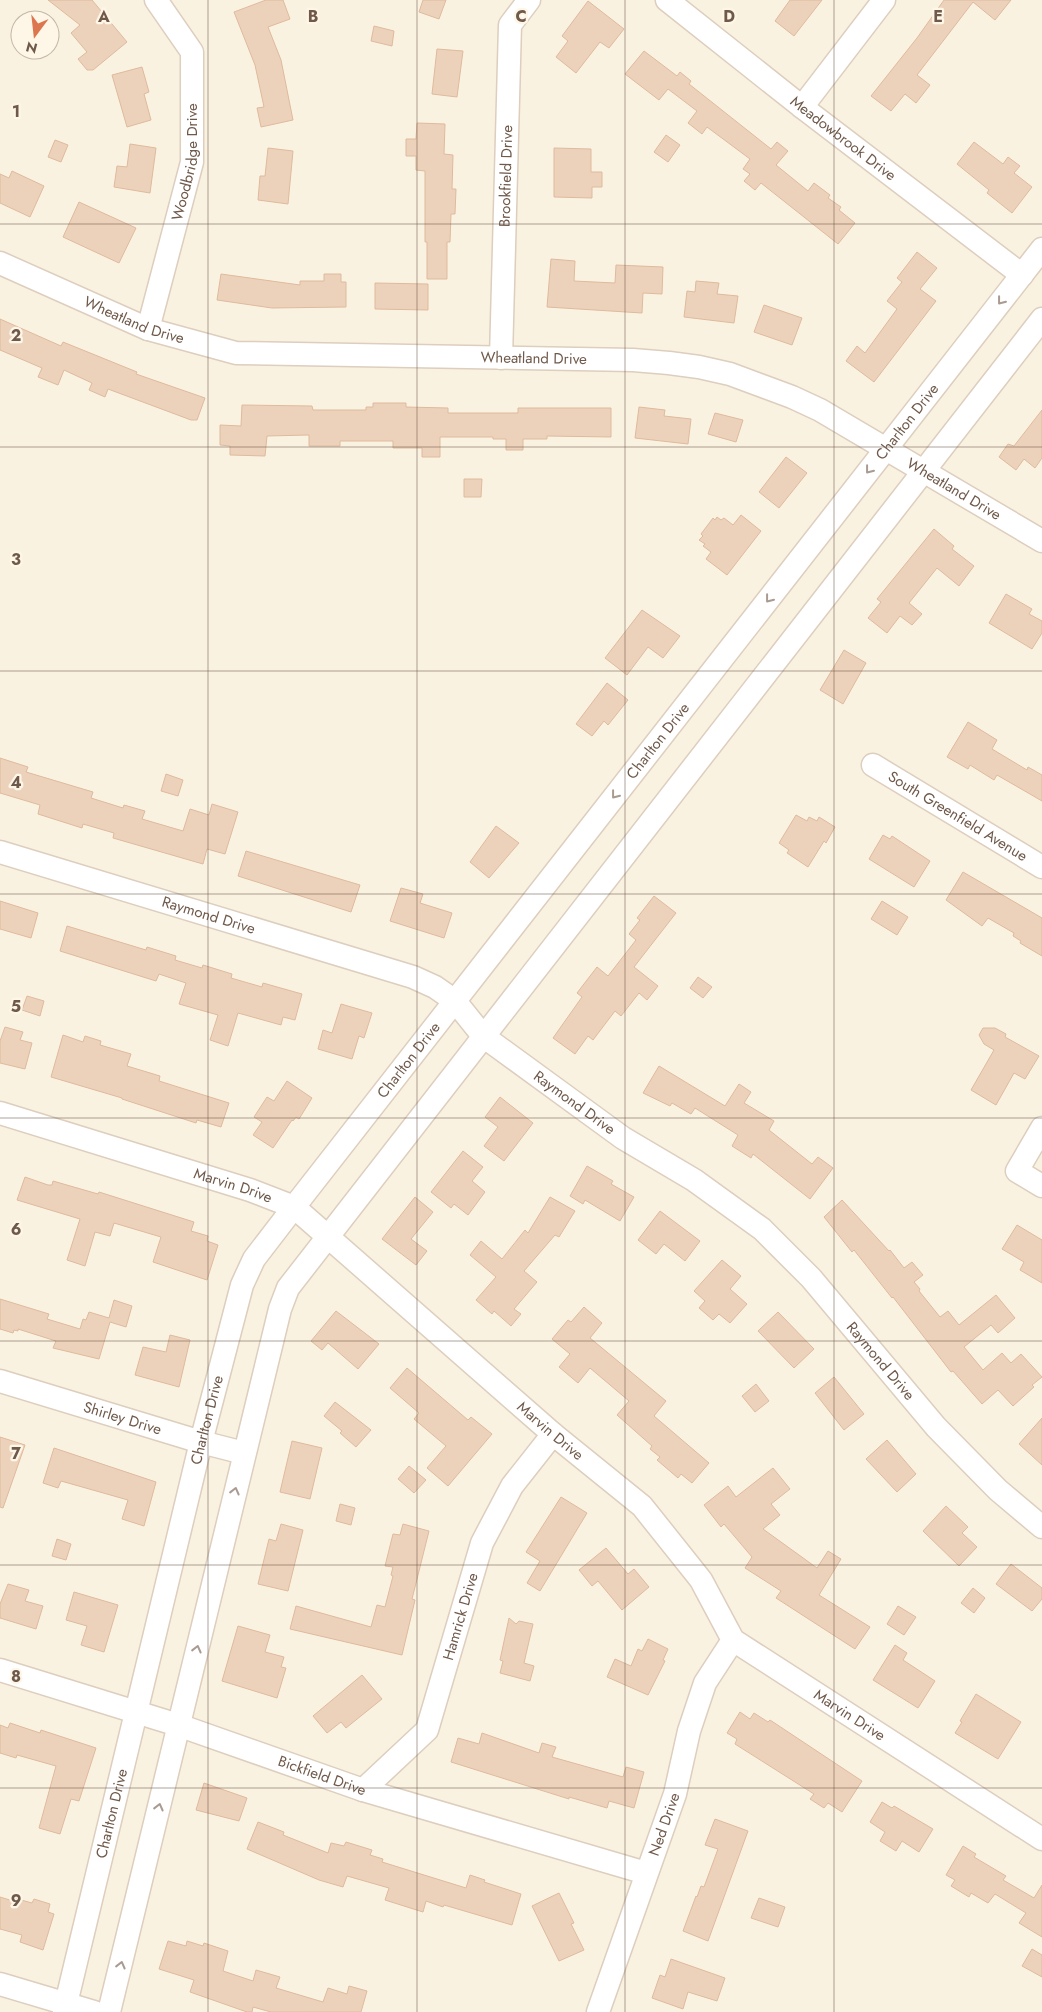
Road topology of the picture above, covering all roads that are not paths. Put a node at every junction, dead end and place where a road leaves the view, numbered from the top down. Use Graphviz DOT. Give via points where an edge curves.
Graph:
graph roads {
  1 [pos="156,0"];
  2 [pos="529,0"];
  3 [pos="667,0"];
  4 [pos="884,0"];
  5 [pos="802,107"];
  6 [pos="1042,249"];
  7 [pos="0,263"];
  8 [pos="1022,275"];
  9 [pos="1042,319"];
  10 [pos="148,329"];
  11 [pos="501,358"];
  12 [pos="886,448"];
  13 [pos="924,471"];
  14 [pos="1042,541"];
  15 [pos="873,765"];
  16 [pos="0,852"];
  17 [pos="1042,867"];
  18 [pos="455,1001"];
  19 [pos="483,1036"];
  20 [pos="0,1113"];
  21 [pos="1042,1128"];
  22 [pos="1042,1186"];
  23 [pos="294,1207"];
  24 [pos="328,1235"];
  25 [pos="0,1381"];
  26 [pos="553,1434"];
  27 [pos="201,1442"];
  28 [pos="244,1453"];
  29 [pos="1042,1528"];
  30 [pos="733,1640"];
  31 [pos="0,1670"];
  32 [pos="136,1712"];
  33 [pos="178,1725"];
  34 [pos="363,1790"];
  35 [pos="1042,1838"];
  36 [pos="646,1873"];
  37 [pos="0,1984"];
  38 [pos="65,2008"];
  39 [pos="94,2012"];
  40 [pos="109,2012"];
  41 [pos="598,2012"];
  1 -- 10 [label="street, Woodbridge Drive" via="192,52 192,162"];
  2 -- 11 [label="street, Brookfield Drive" via="510,25"];
  3 -- 5 [label="street, Meadowbrook Drive"];
  4 -- 5 [label="street"];
  5 -- 8 [label="street, Meadowbrook Drive"];
  6 -- 8 [label="street, Charlton Drive"];
  7 -- 10 [label="street, Wheatland Drive"];
  8 -- 12 [label="street, Charlton Drive, one-way"];
  9 -- 13 [label="street"];
  10 -- 11 [label="street, Wheatland Drive" via="236,353"];
  11 -- 12 [label="street, Wheatland Drive" via="633,360 730,374 820,410"];
  12 -- 13 [label="street, Wheatland Drive"];
  12 -- 18 [label="street, Charlton Drive, one-way"];
  13 -- 14 [label="street, Wheatland Drive"];
  13 -- 19 [label="street"];
  15 -- 17 [label="street, South Greenfield Avenue"];
  16 -- 18 [label="street, Raymond Drive" via="413,977"];
  18 -- 19 [label="street, Raymond Drive"];
  18 -- 23 [label="street, Charlton Drive"];
  19 -- 24 [label="street"];
  19 -- 29 [label="street, Raymond Drive" via="623,1138 694,1180 762,1229 811,1278 936,1427 998,1490"];
  20 -- 23 [label="street, Marvin Drive" via="250,1190"];
  21 -- 22 [label="street" via="1017,1171"];
  23 -- 24 [label="street, Marvin Drive"];
  23 -- 27 [label="street, Charlton Drive" via="254,1259 244,1278"];
  24 -- 26 [label="street, Marvin Drive"];
  24 -- 28 [label="street" via="283,1298"];
  25 -- 27 [label="street, Shirley Drive"];
  26 -- 30 [label="street, Marvin Drive" via="642,1506 701,1580"];
  26 -- 34 [label="street, Hamrick Drive" via="512,1486 482,1543 427,1730"];
  27 -- 28 [label="street, Shirley Drive"];
  27 -- 32 [label="street, Charlton Drive"];
  33 -- 28 [label="street, one-way"];
  30 -- 35 [label="street, Marvin Drive"];
  30 -- 36 [label="street, Ned Drive" via="705,1682 689,1731 675,1794"];
  31 -- 32 [label="street, Bickfield Drive"];
  32 -- 33 [label="street, Bickfield Drive"];
  32 -- 38 [label="street, Charlton Drive"];
  33 -- 34 [label="street, Bickfield Drive"];
  40 -- 33 [label="street, one-way"];
  34 -- 36 [label="street, Bickfield Drive"];
  36 -- 41 [label="street, Ned Drive"];
  37 -- 38 [label="street"];
  38 -- 39 [label="street"];
}
